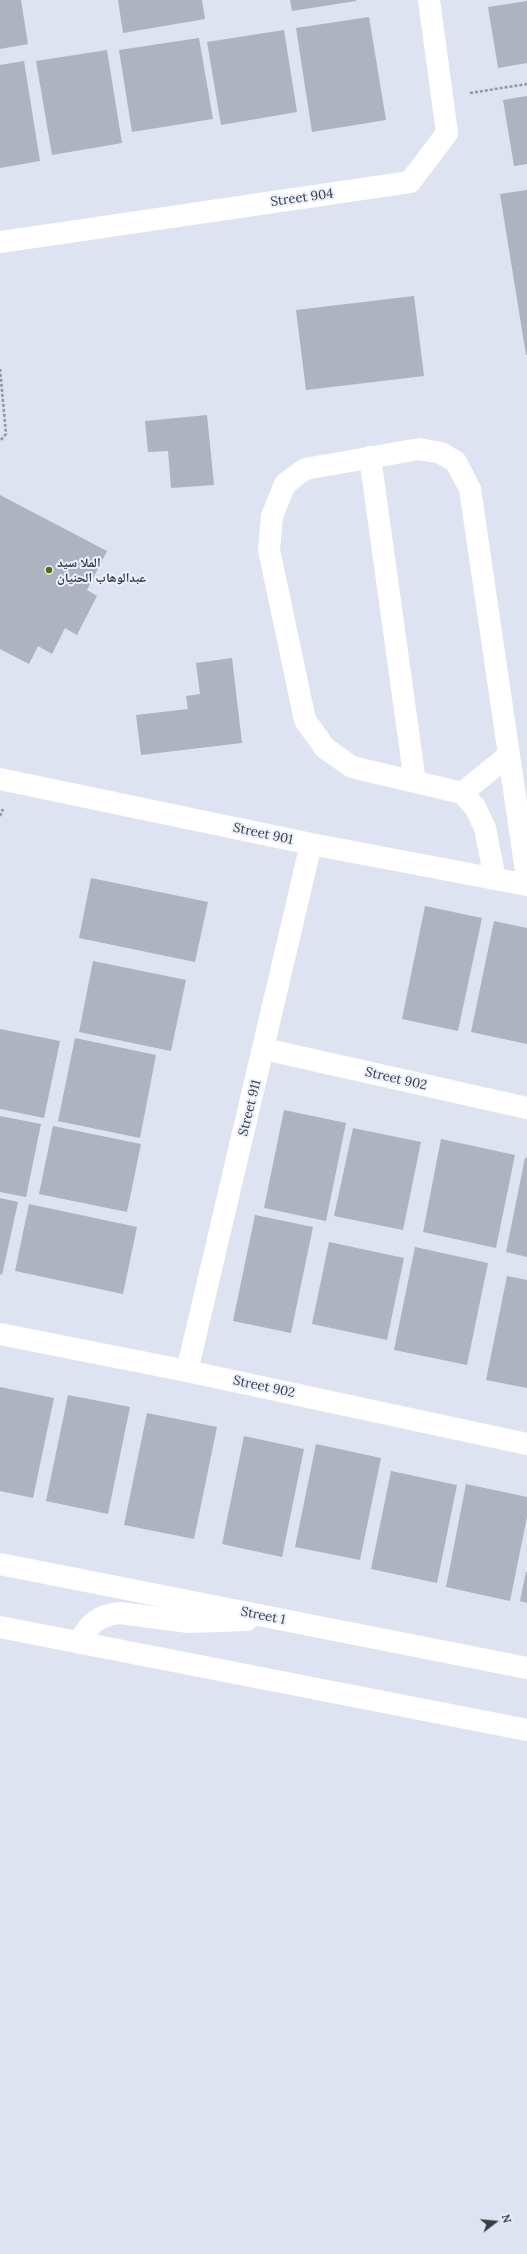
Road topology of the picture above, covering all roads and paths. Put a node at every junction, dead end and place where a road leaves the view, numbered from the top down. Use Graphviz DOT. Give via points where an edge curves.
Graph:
graph roads {
  1 [pos="429,0"];
  2 [pos="527,84"];
  3 [pos="442,97"];
  4 [pos="0,242"];
  5 [pos="0,369"];
  6 [pos="0,441"];
  7 [pos="370,457"];
  8 [pos="509,756"];
  9 [pos="0,779"];
  10 [pos="415,782"];
  11 [pos="462,793"];
  12 [pos="311,844"];
  13 [pos="527,878"];
  14 [pos="494,879"];
  15 [pos="527,885"];
  16 [pos="264,1049"];
  17 [pos="527,1108"];
  18 [pos="0,1334"];
  19 [pos="187,1371"];
  20 [pos="527,1444"];
  21 [pos="0,1564"];
  22 [pos="266,1617"];
  23 [pos="0,1627"];
  24 [pos="79,1643"];
  25 [pos="527,1668"];
  26 [pos="527,1730"];
  1 -- 3 [label="street, Street 904"];
  2 -- 3 [label="path"];
  3 -- 4 [label="street, Street 904" via="447,133 410,182"];
  5 -- 6 [label="path" via="6,434"];
  7 -- 8 [label="street" via="419,449 441,453 456,462 470,489"];
  7 -- 10 [label="street"];
  7 -- 10 [label="street" via="305,469 284,484 272,516 269,550 305,720 325,748 352,767"];
  8 -- 11 [label="street"];
  8 -- 13 [label="street"];
  9 -- 12 [label="street, Street 901"];
  10 -- 11 [label="street"];
  11 -- 14 [label="street" via="476,807 485,828"];
  12 -- 14 [label="street, Street 901"];
  12 -- 16 [label="street, Street 911"];
  14 -- 15 [label="street, Street 901"];
  16 -- 17 [label="street, Street 902"];
  16 -- 19 [label="street, Street 911"];
  18 -- 19 [label="street, Street 902"];
  19 -- 20 [label="street, Street 902"];
  21 -- 22 [label="street, Street 1"];
  22 -- 24 [label="street" via="215,1623 110,1614 93,1622 84,1631"];
  22 -- 25 [label="street, Street 1"];
  23 -- 24 [label="street"];
  24 -- 26 [label="street"];
}
